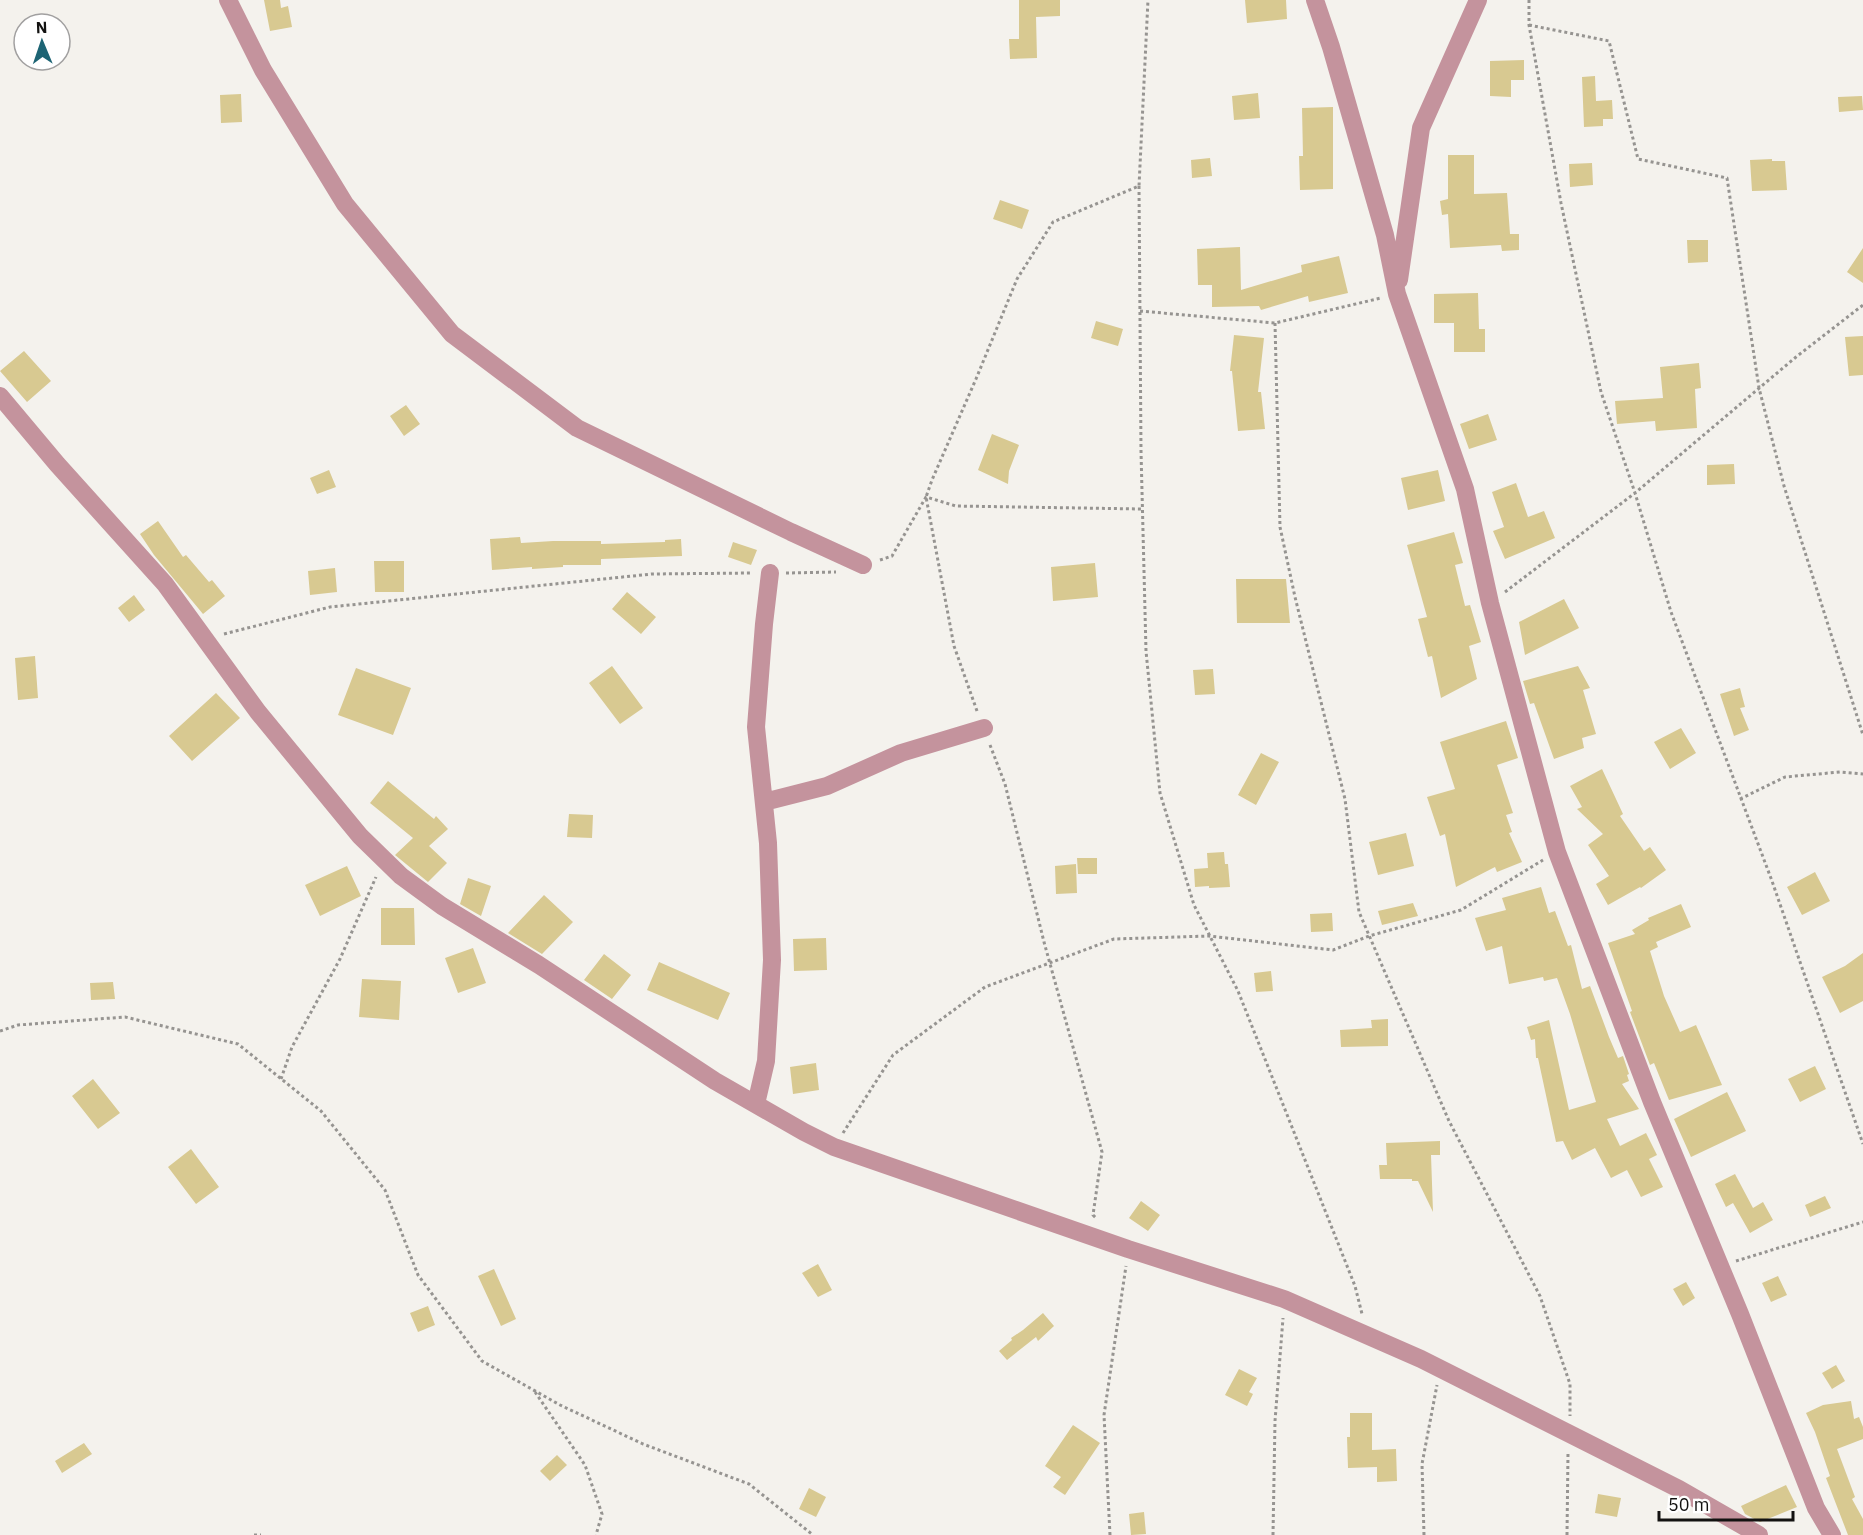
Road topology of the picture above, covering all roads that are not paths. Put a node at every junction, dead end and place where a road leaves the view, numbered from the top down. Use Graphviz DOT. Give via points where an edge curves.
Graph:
graph roads {
  1 [pos="228,0"];
  2 [pos="1315,0"];
  3 [pos="1478,0"];
  4 [pos="1397,294"];
  5 [pos="0,396"];
  6 [pos="862,565"];
  7 [pos="770,573"];
  8 [pos="984,728"];
  9 [pos="764,802"];
  10 [pos="756,1104"];
  11 [pos="1759,1535"];
  12 [pos="1832,1535"];
  1 -- 6 [label="street" via="263,70 345,204 452,334 577,428"];
  2 -- 4 [label="street" via="1385,235"];
  3 -- 4 [label="street" via="1421,128"];
  4 -- 12 [label="street" via="1465,489 1490,603 1557,852 1652,1102 1816,1508"];
  5 -- 10 [label="street" via="165,584 258,712 360,836 401,876 442,906"];
  7 -- 9 [label="street" via="756,727"];
  8 -- 9 [label="street" via="901,753 827,786"];
  9 -- 10 [label="street" via="772,960 766,1061"];
  10 -- 11 [label="street" via="834,1147 1284,1299 1366,1334 1679,1489"];
}
